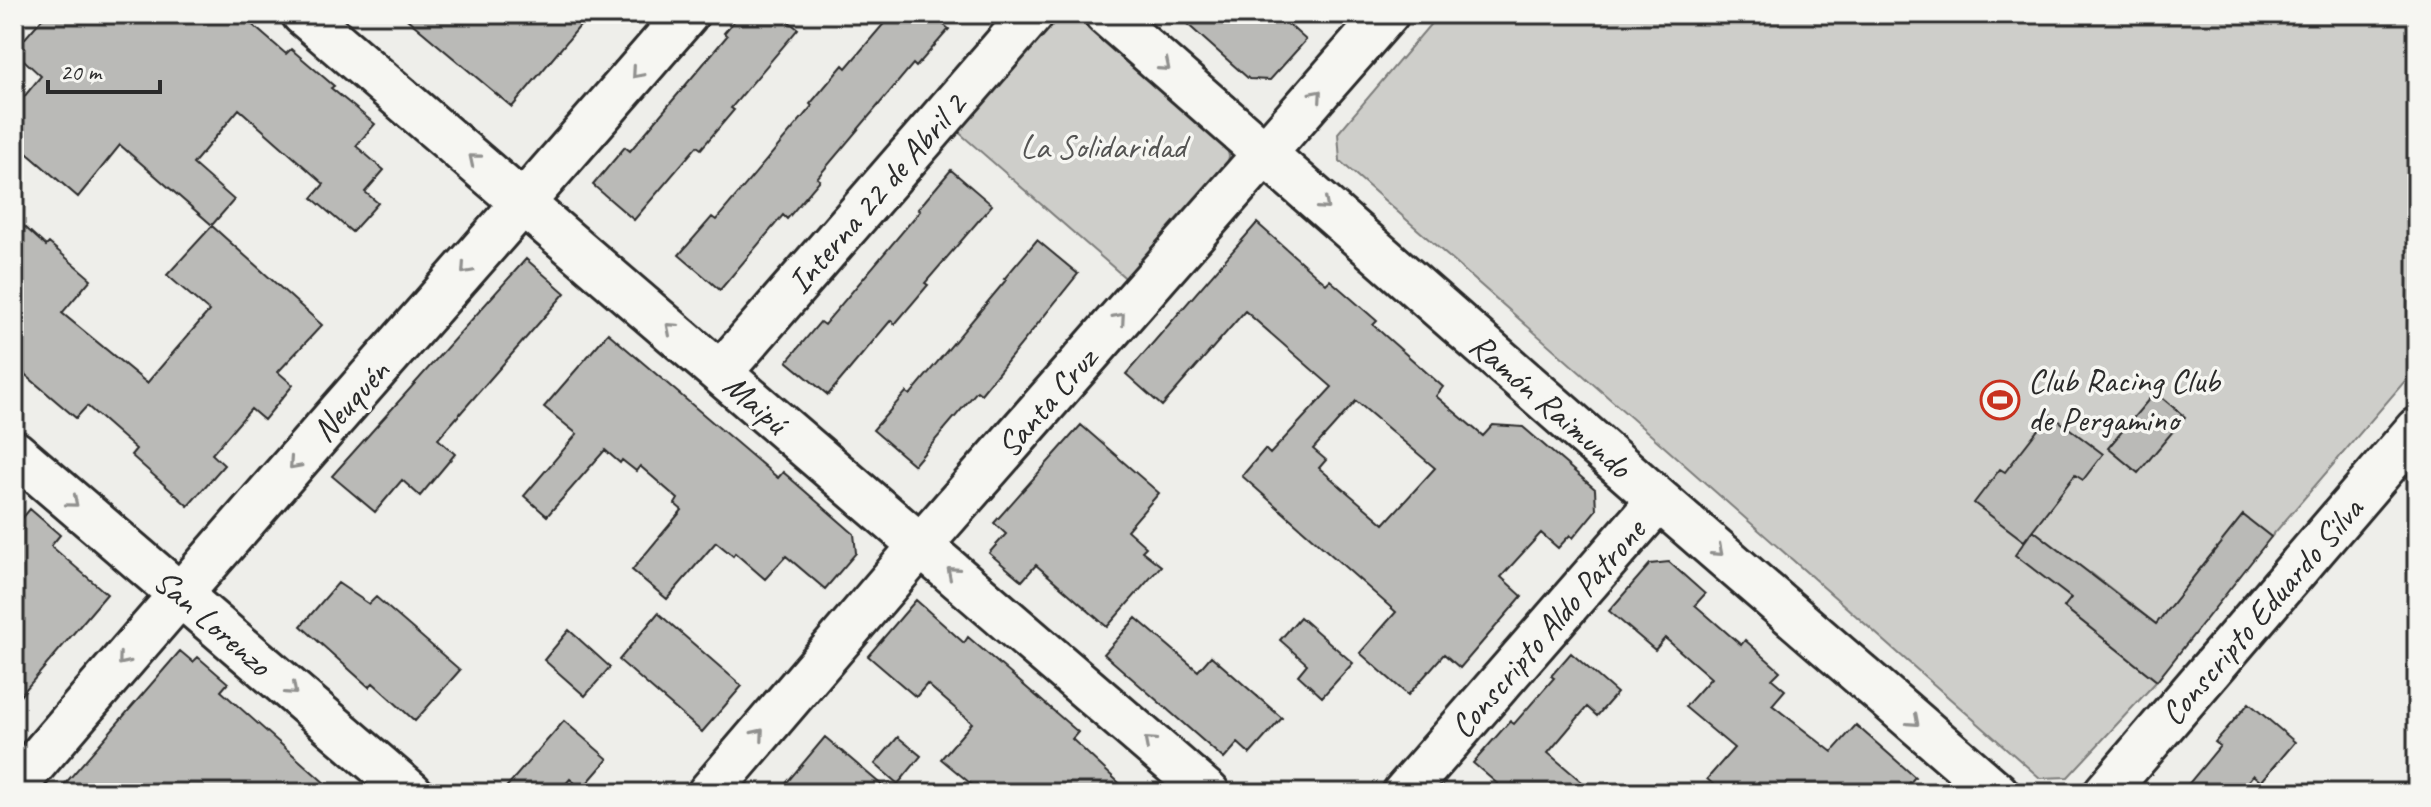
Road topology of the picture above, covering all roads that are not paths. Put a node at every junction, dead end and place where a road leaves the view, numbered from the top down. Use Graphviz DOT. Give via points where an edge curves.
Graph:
graph roads {
  1 [pos="687,14"];
  2 [pos="1032,14"];
  3 [pos="1106,14"];
  4 [pos="1387,14"];
  5 [pos="317,18"];
  6 [pos="1265,154"];
  7 [pos="525,202"];
  8 [pos="721,372"];
  9 [pos="2412,445"];
  10 [pos="14,452"];
  11 [pos="1659,500"];
  12 [pos="921,545"];
  13 [pos="180,592"];
  14 [pos="14,788"];
  15 [pos="411,793"];
  16 [pos="709,793"];
  17 [pos="1208,793"];
  18 [pos="1404,793"];
  19 [pos="1997,793"];
  20 [pos="2105,793"];
  1 -- 7 [label="street, Neuquén, one-way"];
  2 -- 8 [label="street, Interna 22 de Abril 2"];
  3 -- 6 [label="street, Ramón Raimundo, one-way"];
  6 -- 4 [label="street, Santa Cruz, one-way"];
  7 -- 5 [label="street, Maipú, one-way"];
  6 -- 11 [label="street, Ramón Raimundo, one-way"];
  12 -- 6 [label="street, Santa Cruz, one-way"];
  8 -- 7 [label="street, Maipú, one-way"];
  7 -- 13 [label="street, Neuquén, one-way"];
  8 -- 12 [label="street, Maipú"];
  9 -- 20 [label="street, Conscripto Eduardo Silva"];
  10 -- 13 [label="street, San Lorenzo, one-way"];
  11 -- 18 [label="street, Conscripto Aldo Patrone"];
  11 -- 19 [label="street, Ramón Raimundo, one-way"];
  16 -- 12 [label="street, Santa Cruz, one-way"];
  17 -- 12 [label="street, Maipú, one-way"];
  13 -- 14 [label="street, Neuquén, one-way"];
  13 -- 15 [label="street, San Lorenzo, one-way"];
}
